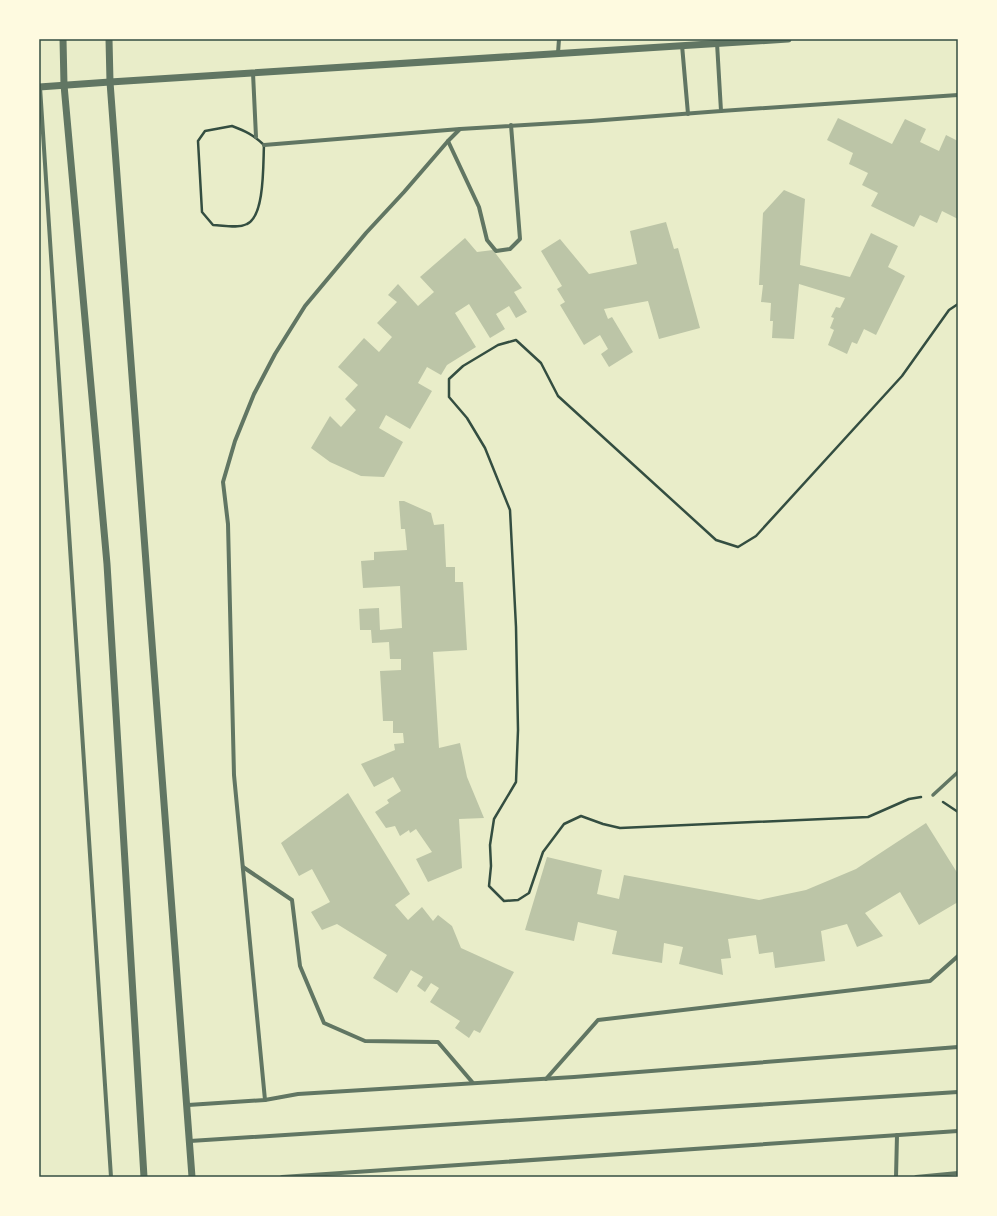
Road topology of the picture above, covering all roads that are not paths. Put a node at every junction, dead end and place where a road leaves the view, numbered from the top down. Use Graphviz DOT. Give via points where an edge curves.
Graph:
graph roads {
  1 [pos="63,39"];
  2 [pos="109,39"];
  3 [pos="559,39"];
  4 [pos="788,39"];
  5 [pos="717,43"];
  6 [pos="682,45"];
  7 [pos="558,53"];
  8 [pos="253,73"];
  9 [pos="110,82"];
  10 [pos="64,85"];
  11 [pos="40,87"];
  12 [pos="958,95"];
  13 [pos="721,111"];
  14 [pos="688,114"];
  15 [pos="511,125"];
  16 [pos="460,129"];
  17 [pos="256,137"];
  18 [pos="448,141"];
  19 [pos="264,145"];
  20 [pos="958,772"];
  21 [pos="933,795"];
  22 [pos="243,867"];
  23 [pos="958,956"];
  24 [pos="958,1047"];
  25 [pos="546,1079"];
  26 [pos="473,1083"];
  27 [pos="958,1092"];
  28 [pos="265,1100"];
  29 [pos="188,1105"];
  30 [pos="958,1131"];
  31 [pos="897,1135"];
  32 [pos="190,1141"];
  33 [pos="958,1173"];
  34 [pos="111,1177"];
  35 [pos="144,1177"];
  36 [pos="192,1177"];
  37 [pos="282,1177"];
  38 [pos="896,1177"];
  39 [pos="916,1177"];
  1 -- 10 [label="street"];
  2 -- 9 [label="street"];
  3 -- 7 [label="street"];
  4 -- 5 [label="street"];
  5 -- 6 [label="street"];
  5 -- 13 [label="street"];
  6 -- 7 [label="street"];
  6 -- 14 [label="street"];
  7 -- 8 [label="street"];
  8 -- 9 [label="street"];
  8 -- 17 [label="street"];
  9 -- 10 [label="street"];
  9 -- 29 [label="street"];
  10 -- 11 [label="street"];
  10 -- 35 [label="street" via="107,564"];
  11 -- 34 [label="street"];
  12 -- 13 [label="street"];
  13 -- 14 [label="street"];
  14 -- 15 [label="street"];
  15 -- 16 [label="street"];
  15 -- 18 [label="street" via="520,239 510,249 496,251 487,240 479,207"];
  16 -- 18 [label="street"];
  16 -- 19 [label="street"];
  18 -- 22 [label="street" via="305,306 254,394 235,441 223,482 228,524 234,775"];
  20 -- 21 [label="street"];
  22 -- 26 [label="street" via="292,900 300,966 324,1023 364,1041 438,1042"];
  22 -- 28 [label="street"];
  23 -- 25 [label="street" via="930,981 598,1020"];
  24 -- 25 [label="street"];
  25 -- 26 [label="street"];
  26 -- 28 [label="street" via="298,1094"];
  27 -- 32 [label="street"];
  28 -- 29 [label="street"];
  29 -- 32 [label="street"];
  30 -- 31 [label="street"];
  31 -- 37 [label="street"];
  31 -- 38 [label="street"];
  32 -- 36 [label="street"];
  33 -- 39 [label="street"];
}
